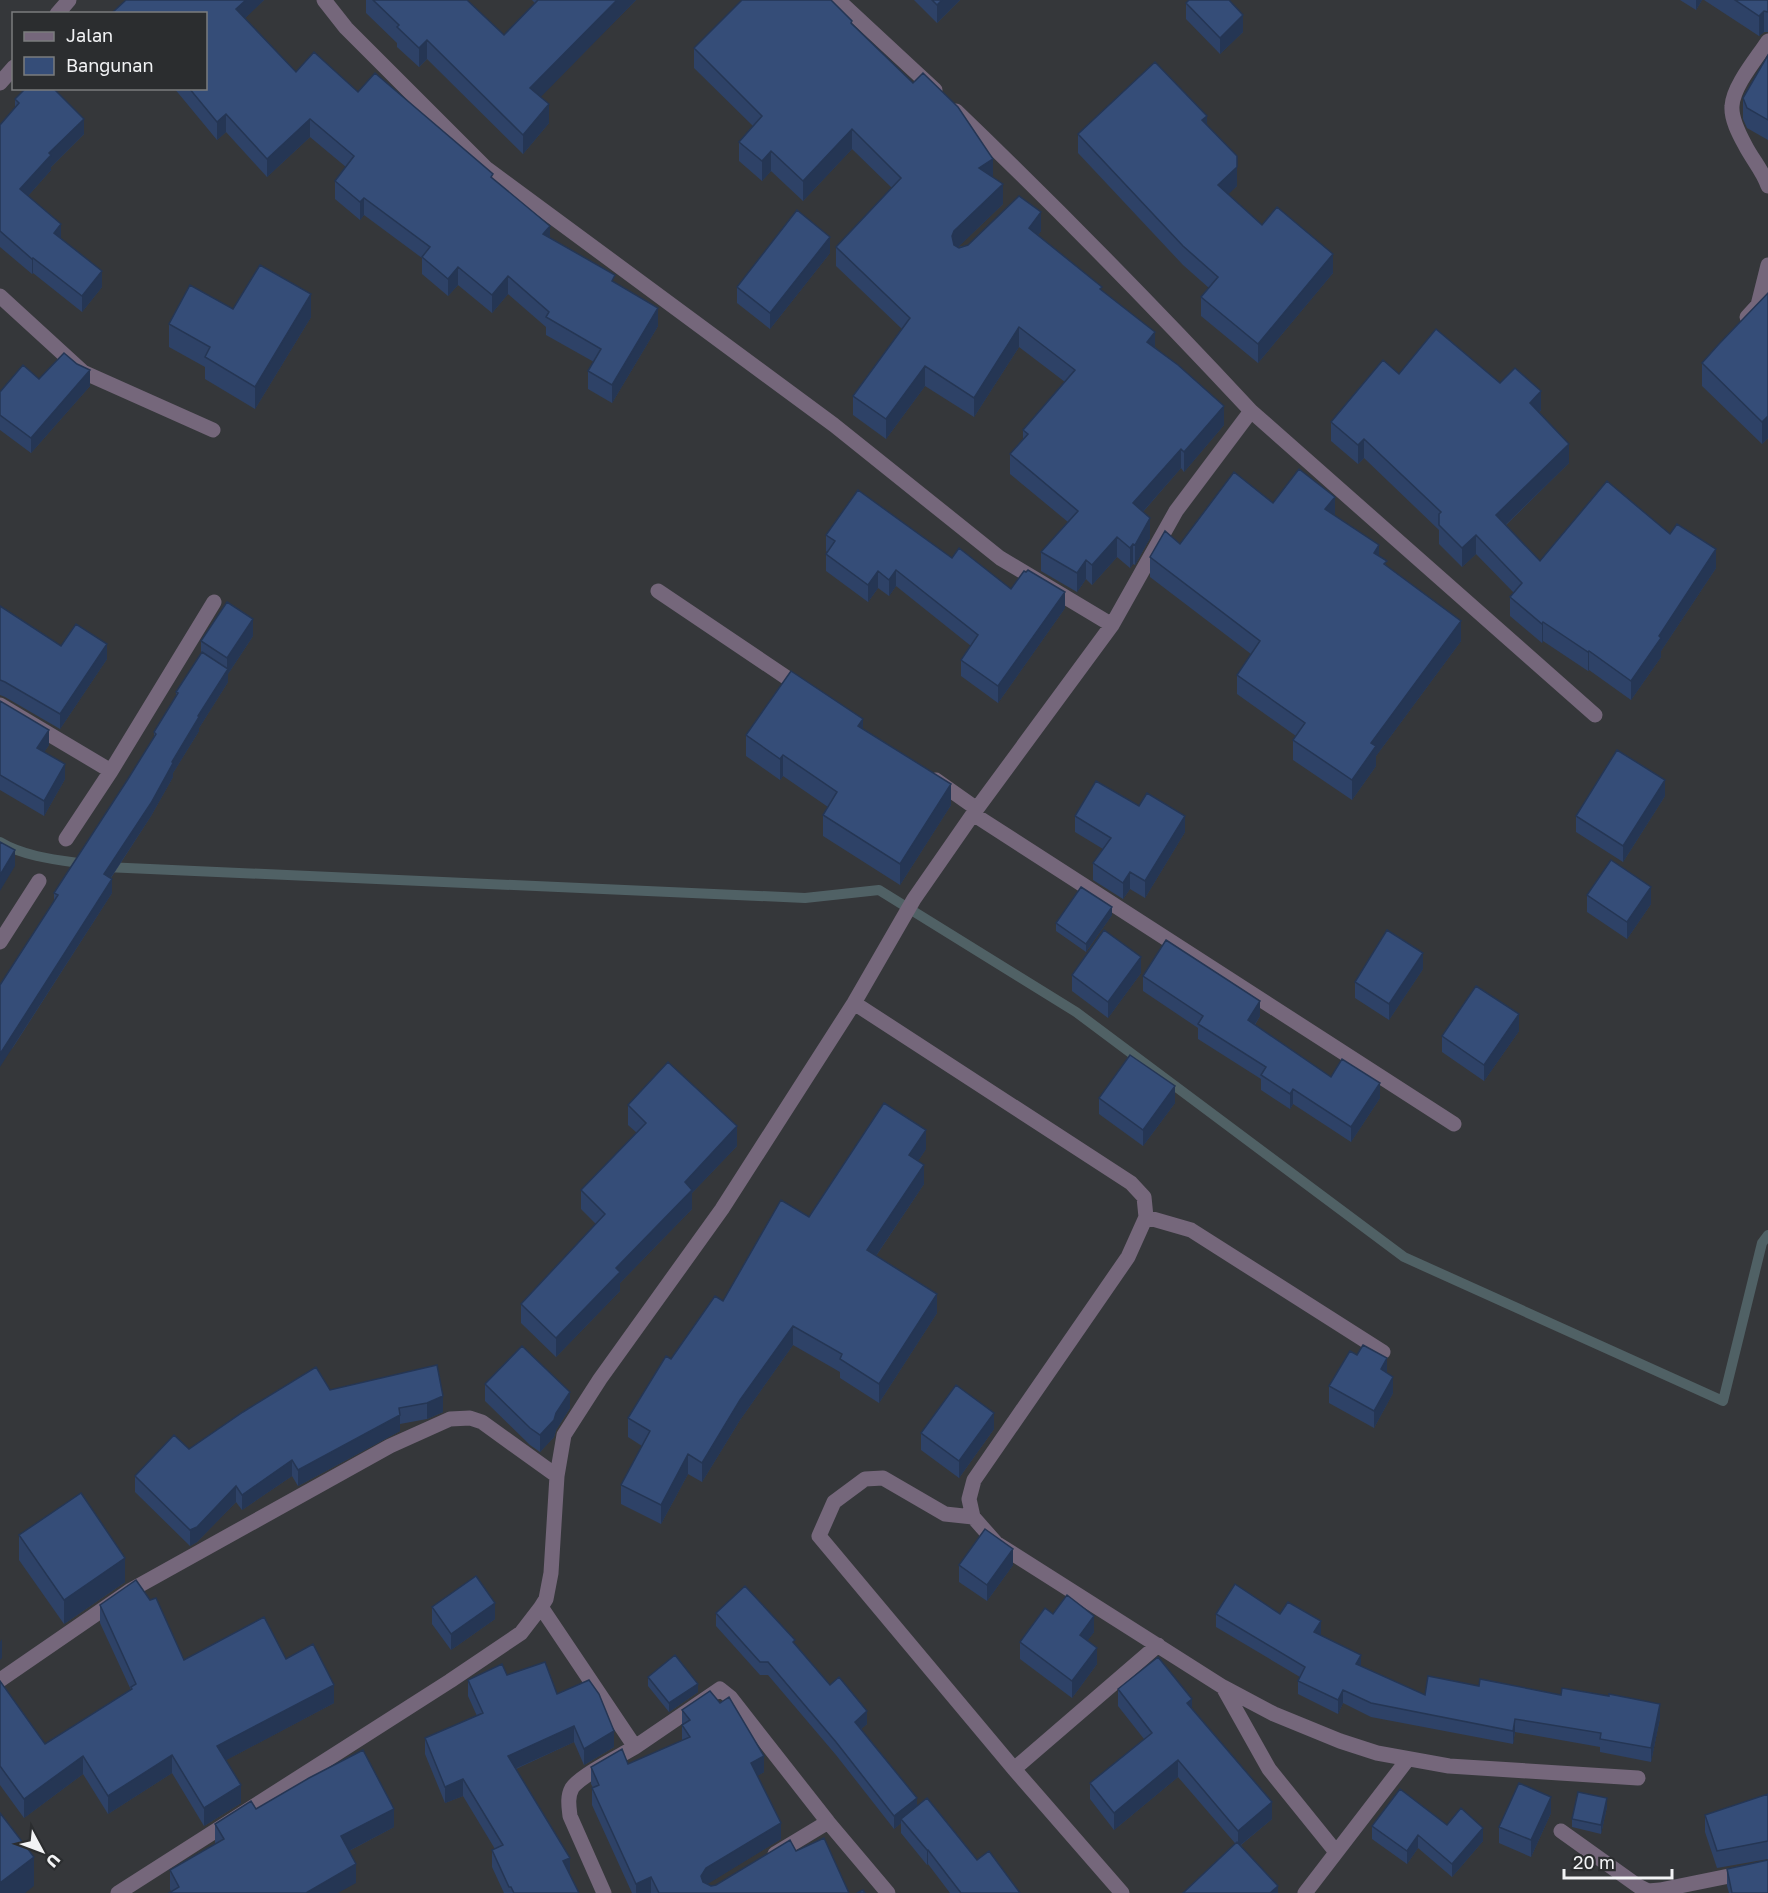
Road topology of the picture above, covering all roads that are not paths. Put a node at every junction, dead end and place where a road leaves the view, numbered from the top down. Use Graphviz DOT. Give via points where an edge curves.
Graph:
graph roads {
  1 [pos="69,0"];
  2 [pos="324,0"];
  3 [pos="838,0"];
  4 [pos="59,12"];
  5 [pos="1768,41"];
  6 [pos="12,69"];
  7 [pos="0,83"];
  8 [pos="1768,186"];
  9 [pos="1768,265"];
  10 [pos="0,296"];
  11 [pos="1737,328"];
  12 [pos="1251,411"];
  13 [pos="213,430"];
  14 [pos="658,591"];
  15 [pos="214,602"];
  16 [pos="1112,626"];
  17 [pos="817,698"];
  18 [pos="0,705"];
  19 [pos="1594,715"];
  20 [pos="922,770"];
  21 [pos="111,771"];
  22 [pos="975,812"];
  23 [pos="66,839"];
  24 [pos="39,880"];
  25 [pos="0,942"];
  26 [pos="854,1003"];
  27 [pos="1454,1124"];
  28 [pos="1146,1217"];
  29 [pos="1383,1352"];
  30 [pos="557,1476"];
  31 [pos="974,1517"];
  32 [pos="541,1607"];
  33 [pos="1158,1645"];
  34 [pos="0,1680"];
  35 [pos="1223,1687"];
  36 [pos="635,1747"];
  37 [pos="1408,1759"];
  38 [pos="1014,1769"];
  39 [pos="1638,1778"];
  40 [pos="828,1822"];
  41 [pos="1561,1830"];
  42 [pos="1336,1852"];
  43 [pos="760,1863"];
  44 [pos="1768,1868"];
  45 [pos="118,1893"];
  46 [pos="604,1893"];
  47 [pos="888,1893"];
  48 [pos="1122,1893"];
  49 [pos="1305,1893"];
  1 -- 4 [label="street"];
  2 -- 16 [label="street" via="346,28 486,168 834,425 1000,558"];
  3 -- 12 [label="street" via="1165,319"];
  5 -- 8 [label="street" via="1734,94 1731,108 1745,146"];
  6 -- 7 [label="street"];
  9 -- 11 [label="street" via="1758,304"];
  10 -- 13 [label="street" via="83,372"];
  12 -- 16 [label="street" via="1176,511"];
  12 -- 19 [label="street"];
  14 -- 17 [label="street"];
  15 -- 21 [label="street"];
  16 -- 22 [label="street"];
  18 -- 21 [label="street"];
  20 -- 22 [label="street"];
  21 -- 23 [label="street"];
  22 -- 26 [label="street" via="914,899"];
  22 -- 27 [label="street"];
  24 -- 25 [label="street"];
  26 -- 28 [label="street" via="1131,1183 1144,1197"];
  26 -- 30 [label="street" via="722,1209 564,1435"];
  28 -- 29 [label="street" via="1191,1230"];
  28 -- 31 [label="street" via="1128,1257 974,1480 969,1499"];
  30 -- 32 [label="street" via="551,1573"];
  30 -- 34 [label="street" via="482,1422 450,1419 390,1446 130,1590"];
  31 -- 33 [label="street" via="996,1543"];
  31 -- 38 [label="street" via="945,1514 883,1478 865,1479 834,1502 819,1536"];
  32 -- 36 [label="street"];
  32 -- 45 [label="street" via="520,1633 494,1651"];
  33 -- 35 [label="street"];
  33 -- 38 [label="street"];
  35 -- 37 [label="street" via="1274,1714 1340,1741"];
  35 -- 42 [label="street" via="1269,1769"];
  36 -- 40 [label="street" via="720,1689"];
  36 -- 46 [label="street" via="583,1778 573,1787 568,1803"];
  37 -- 39 [label="street" via="1449,1766"];
  37 -- 42 [label="street"];
  38 -- 48 [label="street"];
  40 -- 43 [label="street"];
  40 -- 47 [label="street"];
  41 -- 44 [label="street" via="1648,1891"];
  42 -- 49 [label="street"];
}
